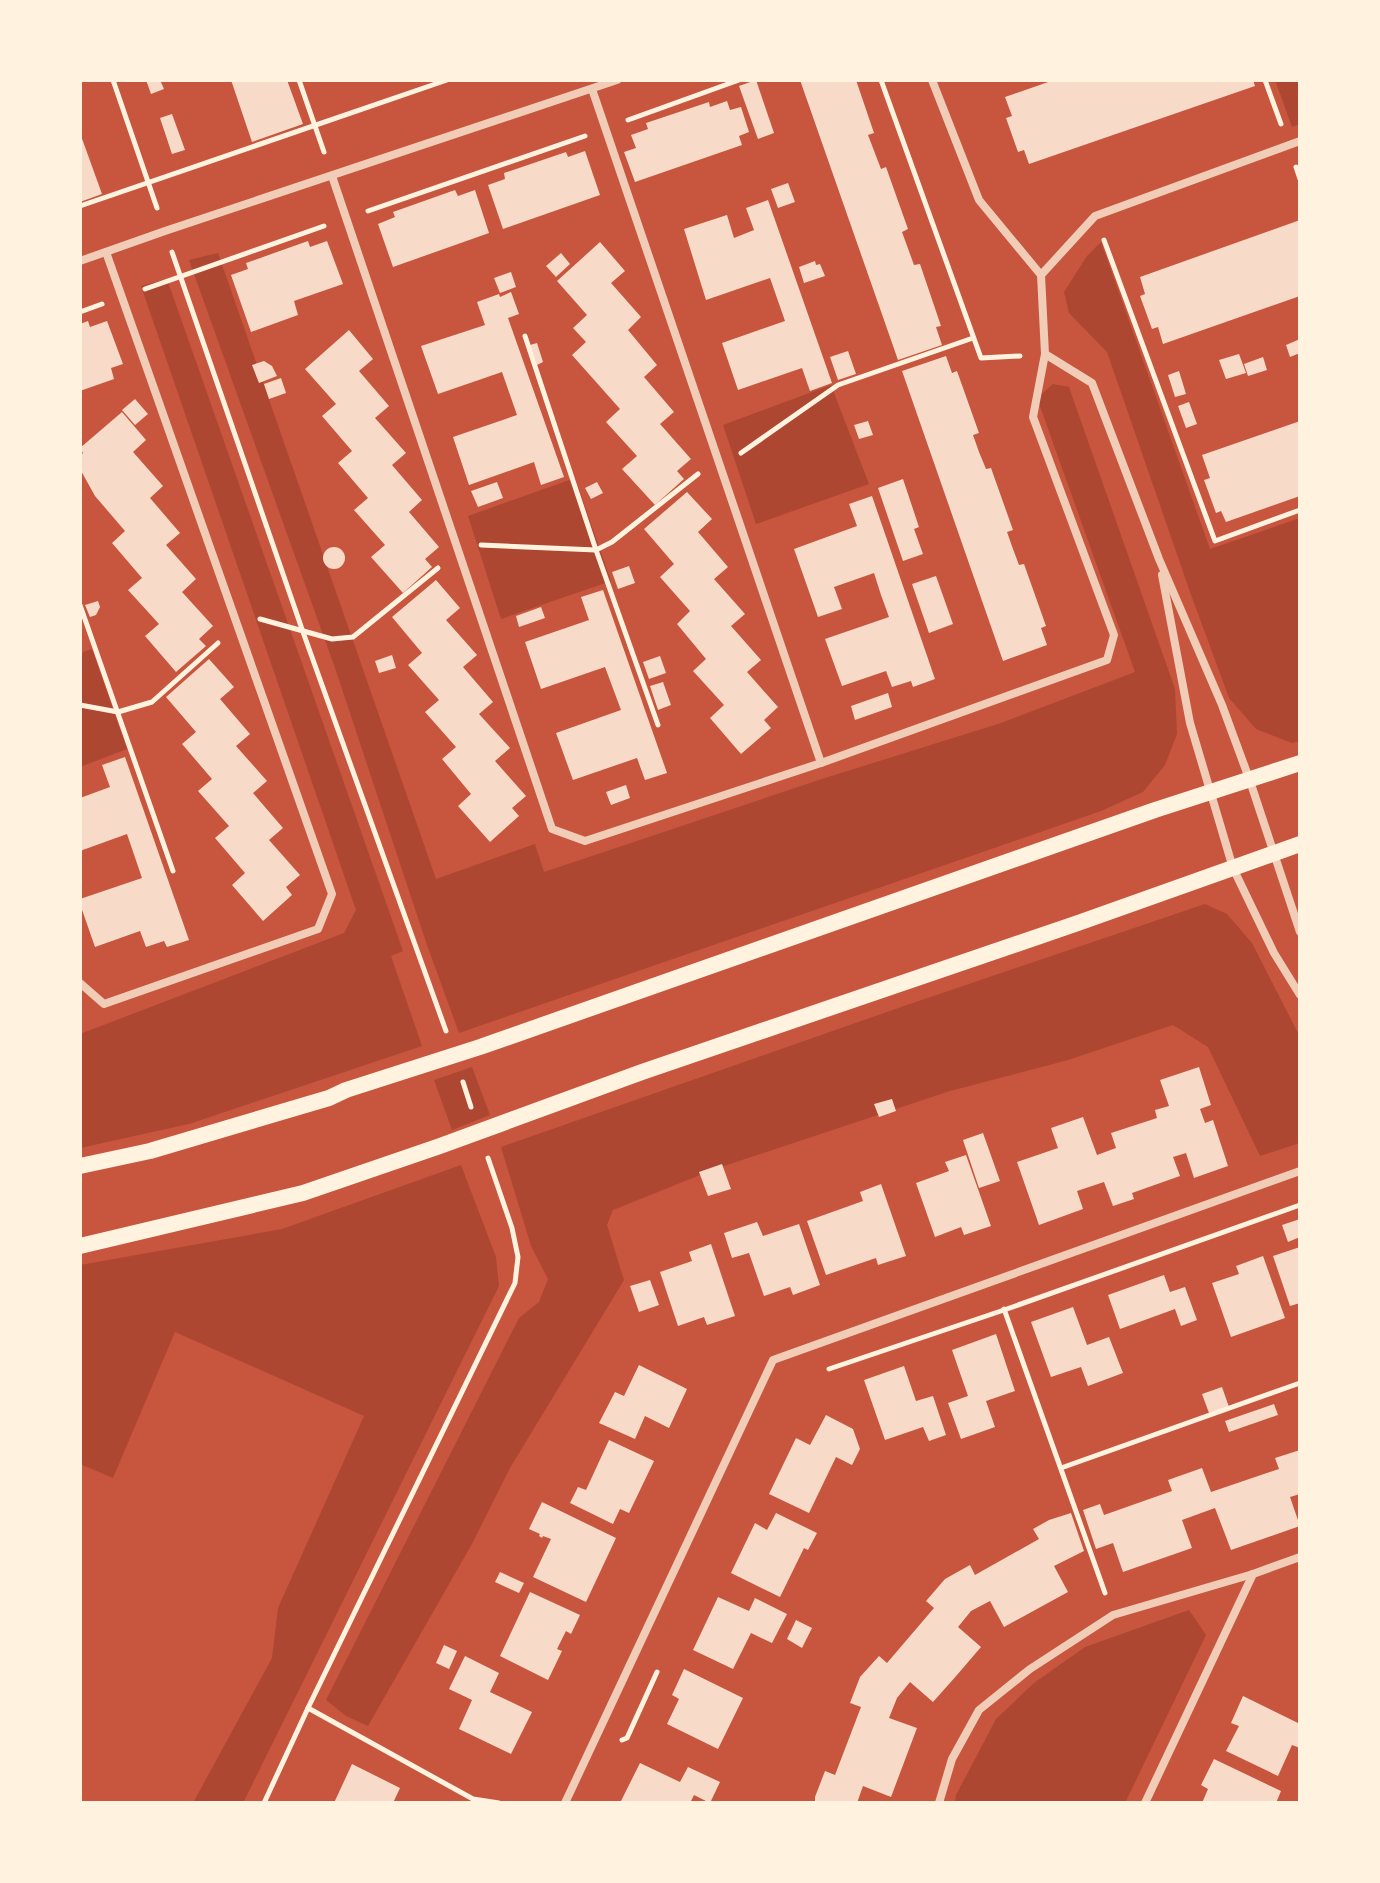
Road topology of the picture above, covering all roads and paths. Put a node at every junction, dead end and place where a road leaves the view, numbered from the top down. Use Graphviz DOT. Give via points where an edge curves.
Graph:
graph roads {
  1 [pos="113,80"];
  2 [pos="299,80"];
  3 [pos="447,80"];
  4 [pos="617,80"];
  5 [pos="739,80"];
  6 [pos="881,80"];
  7 [pos="932,80"];
  8 [pos="592,89"];
  9 [pos="315,125"];
  10 [pos="606,129"];
  11 [pos="1300,141"];
  12 [pos="332,176"];
  13 [pos="148,182"];
  14 [pos="80,206"];
  15 [pos="1095,216"];
  16 [pos="347,219"];
  17 [pos="165,231"];
  18 [pos="106,252"];
  19 [pos="80,261"];
  20 [pos="1041,275"];
  21 [pos="180,276"];
  22 [pos="122,297"];
  23 [pos="80,312"];
  24 [pos="525,336"];
  25 [pos="973,338"];
  26 [pos="1045,354"];
  27 [pos="718,458"];
  28 [pos="1300,510"];
  29 [pos="459,550"];
  30 [pos="596,550"];
  31 [pos="1159,559"];
  32 [pos="80,605"];
  33 [pos="237,626"];
  34 [pos="303,632"];
  35 [pos="80,705"];
  36 [pos="118,712"];
  37 [pos="658,725"];
  38 [pos="821,763"];
  39 [pos="1300,763"];
  40 [pos="1250,781"];
  41 [pos="1210,793"];
  42 [pos="1300,844"];
  43 [pos="1273,854"];
  44 [pos="1233,868"];
  45 [pos="173,871"];
  46 [pos="1300,932"];
  47 [pos="80,983"];
  48 [pos="1300,995"];
  49 [pos="446,1032"];
  50 [pos="461,1077"];
  51 [pos="471,1107"];
  52 [pos="487,1152"];
  53 [pos="80,1166"];
  54 [pos="1300,1171"];
  55 [pos="1300,1205"];
  56 [pos="80,1246"];
  57 [pos="994,1281"];
  58 [pos="1004,1310"];
  59 [pos="827,1370"];
  60 [pos="1300,1383"];
  61 [pos="1061,1468"];
  62 [pos="1300,1557"];
  63 [pos="1253,1574"];
  64 [pos="1113,1615"];
  65 [pos="660,1666"];
  66 [pos="308,1708"];
  67 [pos="591,1748"];
  68 [pos="472,1801"];
  69 [pos="264,1803"];
  70 [pos="499,1803"];
  71 [pos="565,1803"];
  72 [pos="939,1803"];
  73 [pos="1145,1803"];
  1 -- 13 [label="path"];
  2 -- 9 [label="path"];
  3 -- 9 [label="path"];
  4 -- 8 [label="street"];
  5 -- 10 [label="path"];
  6 -- 25 [label="path"];
  7 -- 20 [label="street" via="979,200"];
  8 -- 10 [label="street"];
  8 -- 12 [label="street"];
  9 -- 12 [label="path"];
  9 -- 13 [label="path"];
  10 -- 16 [label="path"];
  10 -- 27 [label="street"];
  11 -- 15 [label="street"];
  12 -- 16 [label="street"];
  12 -- 17 [label="street"];
  13 -- 14 [label="path"];
  13 -- 17 [label="path"];
  15 -- 20 [label="street"];
  15 -- 28 [label="path" via="1215,541"];
  16 -- 21 [label="path"];
  16 -- 29 [label="street"];
  17 -- 18 [label="street"];
  17 -- 21 [label="path"];
  18 -- 19 [label="street"];
  18 -- 22 [label="street"];
  20 -- 26 [label="street"];
  21 -- 22 [label="path"];
  21 -- 34 [label="path"];
  22 -- 23 [label="path"];
  22 -- 33 [label="street"];
  24 -- 30 [label="path"];
  25 -- 26 [label="path" via="981,358"];
  25 -- 27 [label="path" via="838,385 740,454"];
  26 -- 31 [label="street" via="1092,383"];
  26 -- 38 [label="street" via="1033,417 1114,635 1107,660"];
  27 -- 30 [label="path"];
  27 -- 38 [label="street"];
  29 -- 30 [label="path" via="484,545"];
  29 -- 34 [label="path" via="353,637 332,639"];
  29 -- 38 [label="street" via="552,829 585,841"];
  30 -- 37 [label="path"];
  31 -- 40 [label="street"];
  31 -- 41 [label="street" via="1190,723"];
  32 -- 36 [label="path"];
  33 -- 34 [label="path" via="255,617"];
  33 -- 36 [label="path" via="152,702"];
  33 -- 47 [label="street" via="332,894 318,929 104,1004"];
  34 -- 49 [label="path"];
  35 -- 36 [label="path"];
  36 -- 45 [label="path"];
  39 -- 40 [label="main road"];
  40 -- 41 [label="main road"];
  40 -- 43 [label="street"];
  41 -- 44 [label="street"];
  41 -- 53 [label="main road" via="329,1098"];
  42 -- 43 [label="main road"];
  43 -- 44 [label="main road"];
  43 -- 46 [label="street"];
  44 -- 48 [label="street"];
  44 -- 56 [label="main road" via="303,1193"];
  50 -- 51 [label="path"];
  52 -- 66 [label="path" via="512,1228 518,1257 515,1283"];
  54 -- 57 [label="street"];
  55 -- 58 [label="path"];
  57 -- 58 [label="path"];
  57 -- 67 [label="street" via="773,1360"];
  58 -- 59 [label="path"];
  58 -- 61 [label="path"];
  60 -- 61 [label="path"];
  61 -- 64 [label="path"];
  62 -- 63 [label="street"];
  63 -- 64 [label="street"];
  63 -- 73 [label="street"];
  64 -- 72 [label="street" via="979,1710 952,1759"];
  65 -- 67 [label="path" via="627,1738"];
  66 -- 68 [label="path"];
  66 -- 69 [label="path"];
  67 -- 71 [label="street"];
  68 -- 70 [label="path"];
}
